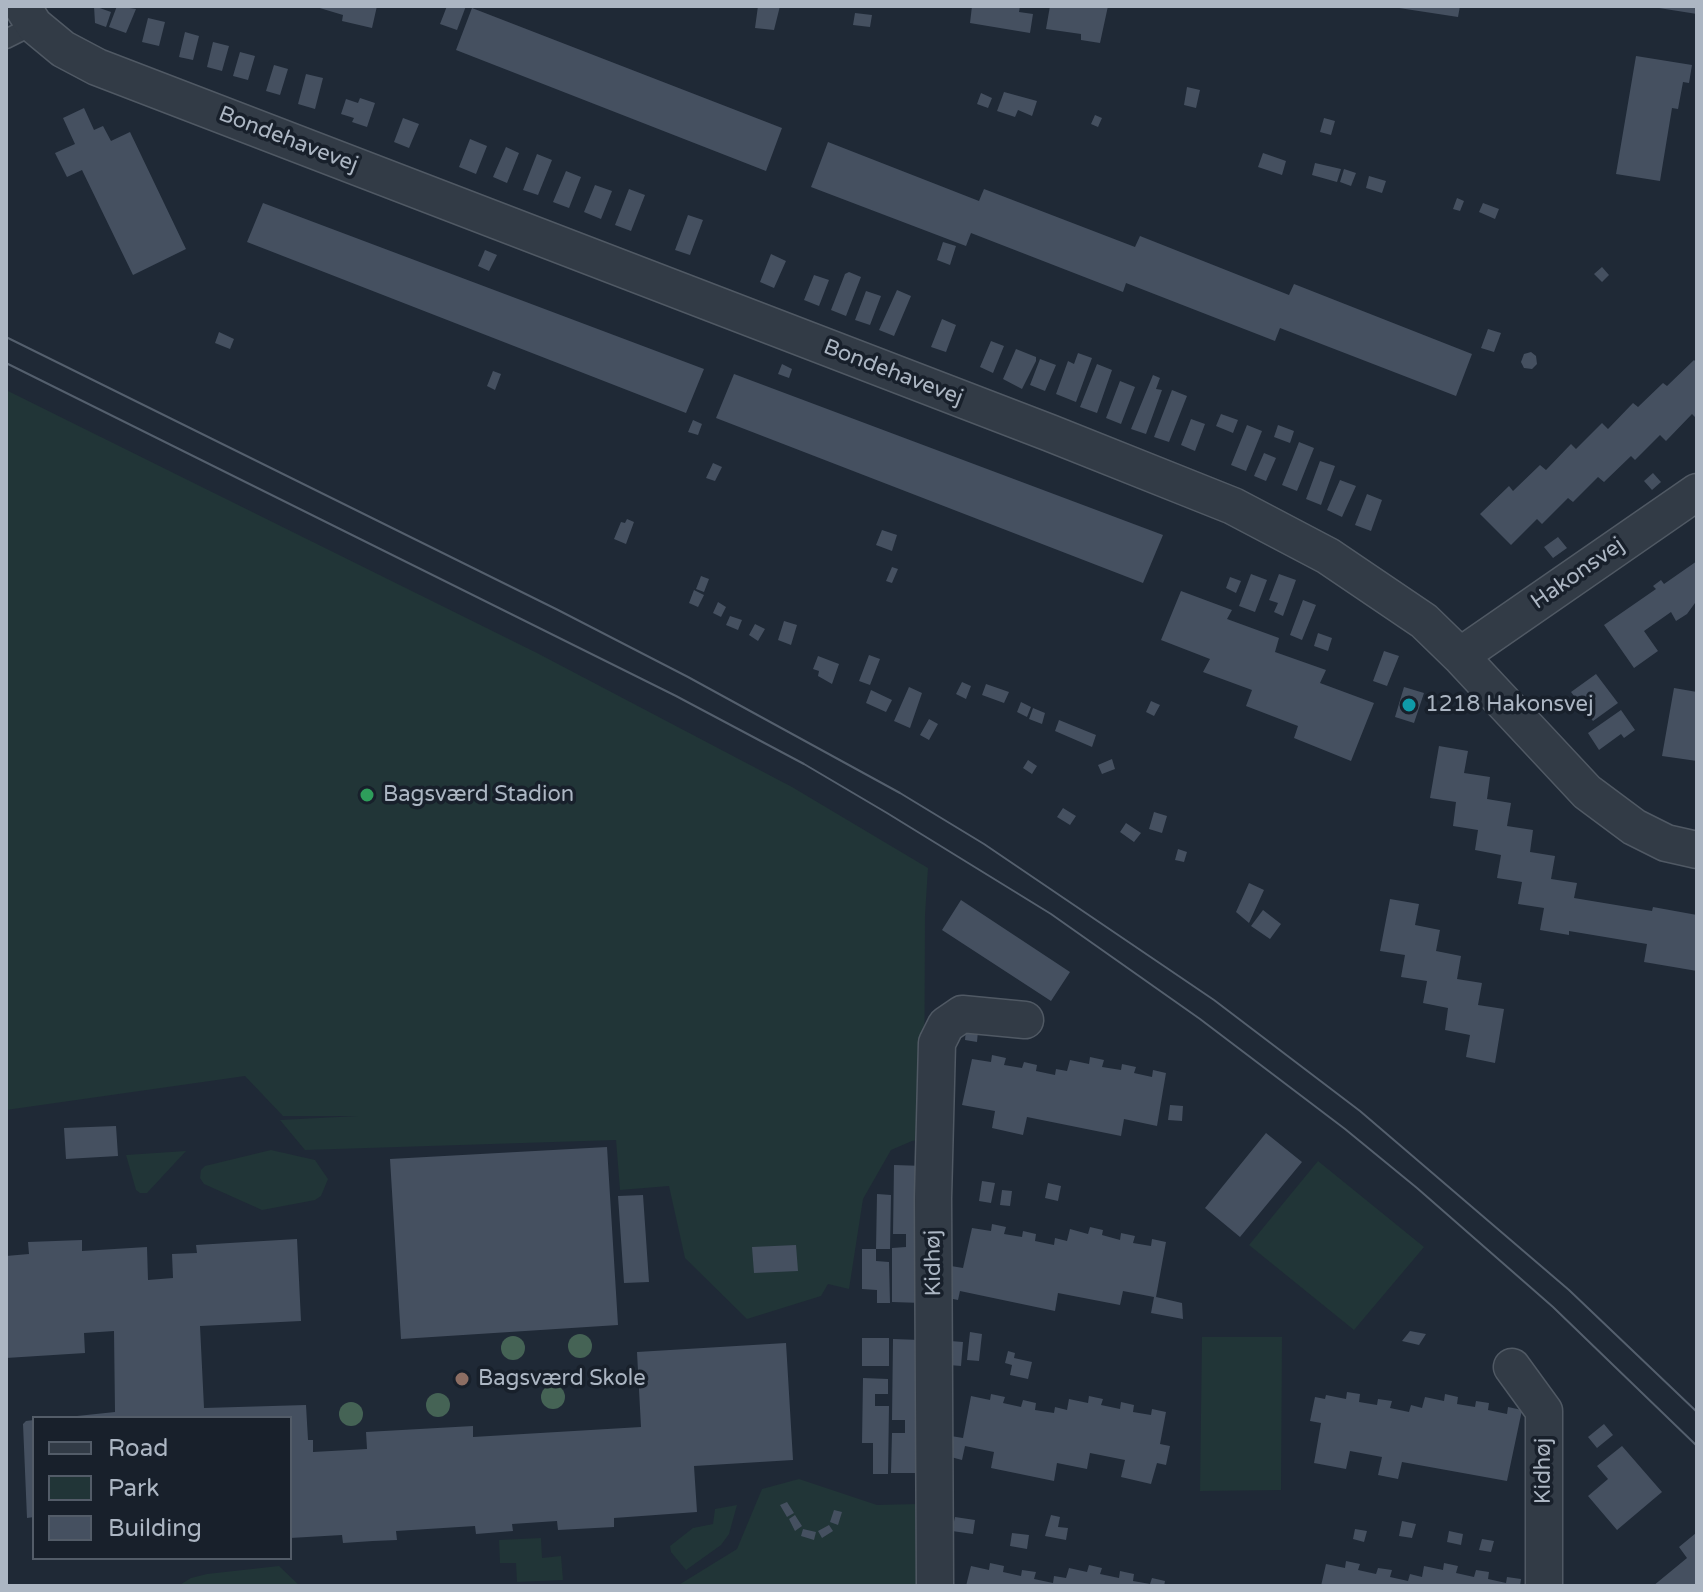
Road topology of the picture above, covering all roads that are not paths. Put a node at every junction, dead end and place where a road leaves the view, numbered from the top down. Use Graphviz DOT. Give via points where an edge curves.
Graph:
graph roads {
  1 [pos="21,23"];
  2 [pos="1697,492"];
  3 [pos="1460,656"];
  4 [pos="1697,850"];
  5 [pos="1025,1020"];
  6 [pos="1512,1367"];
  7 [pos="935,1586"];
  8 [pos="1544,1586"];
  1 -- 3 [label="street, Bondehavevej" via="97,67 1233,506 1328,556 1424,621"];
  2 -- 3 [label="street, Hakonsvej"];
  3 -- 4 [label="street, Bondehavevej" via="1587,792 1634,827 1666,843"];
  5 -- 7 [label="street, Kidhøj" via="962,1014 946,1025 937,1043"];
  6 -- 8 [label="street, Kidhøj" via="1544,1411"];
}
